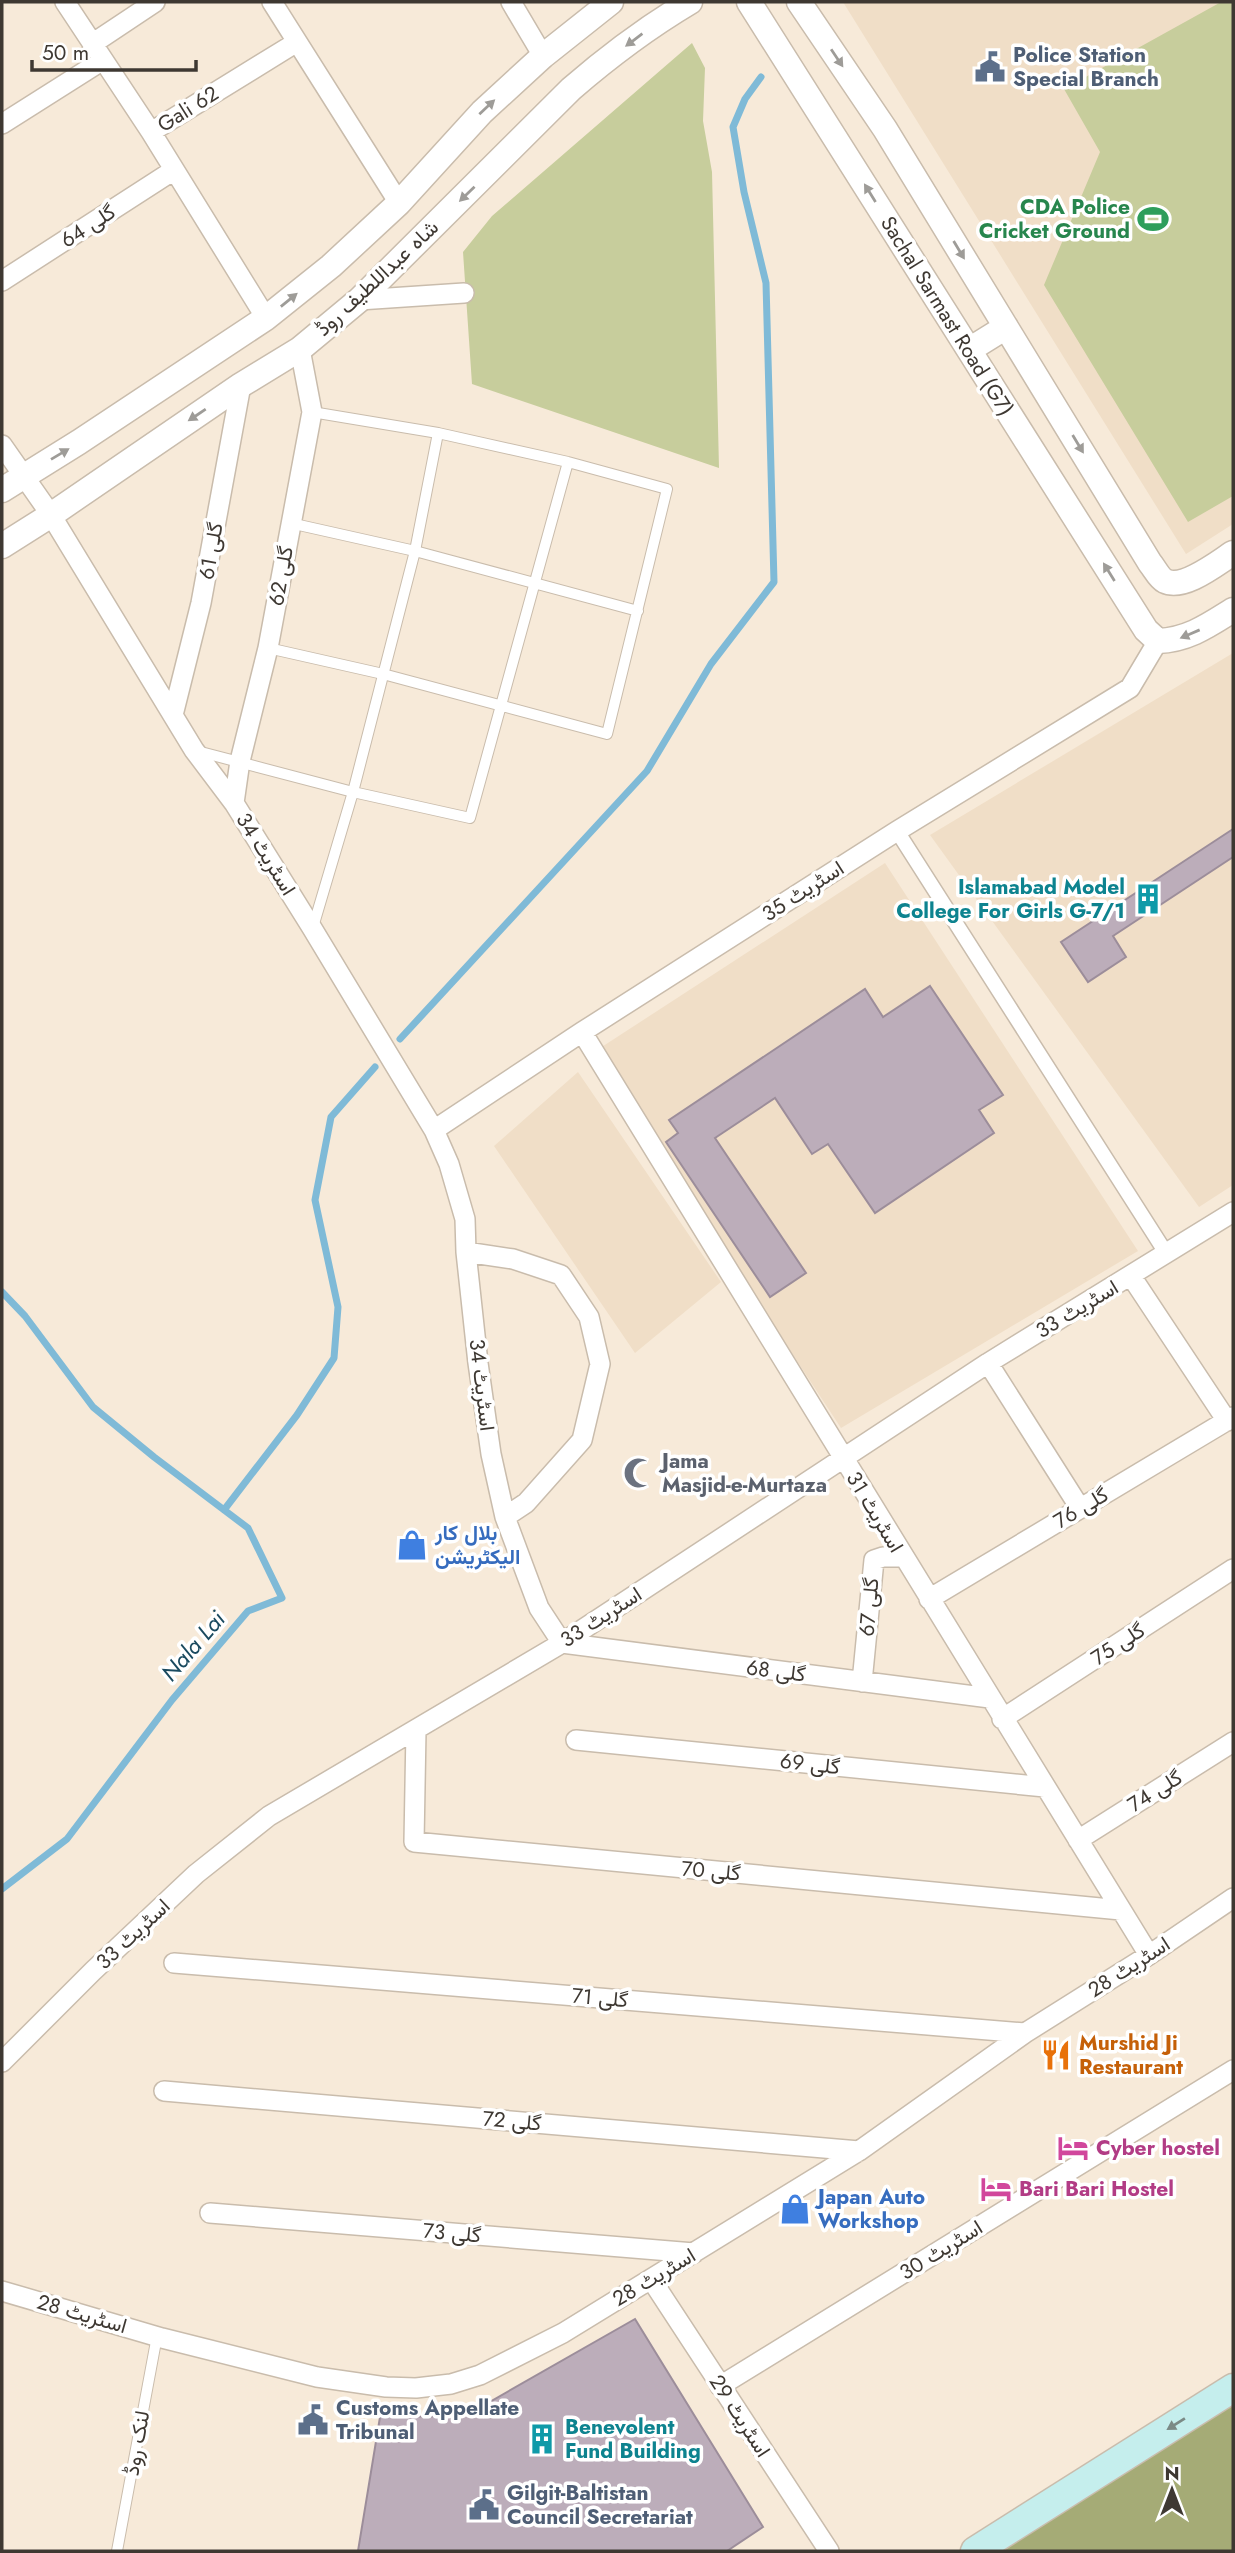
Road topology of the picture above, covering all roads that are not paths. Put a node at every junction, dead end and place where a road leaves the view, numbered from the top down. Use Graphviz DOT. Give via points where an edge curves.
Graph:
graph roads {
  1 [pos="65,2"];
  2 [pos="155,2"];
  3 [pos="272,2"];
  4 [pos="511,2"];
  5 [pos="611,2"];
  6 [pos="690,2"];
  7 [pos="749,2"];
  8 [pos="799,2"];
  9 [pos="297,42"];
  10 [pos="97,52"];
  11 [pos="543,56"];
  12 [pos="2,124"];
  13 [pos="150,132"];
  14 [pos="174,170"];
  15 [pos="399,203"];
  16 [pos="2,281"];
  17 [pos="464,293"];
  18 [pos="359,300"];
  19 [pos="266,318"];
  20 [pos="1006,327"];
  21 [pos="300,349"];
  22 [pos="969,350"];
  23 [pos="241,385"];
  24 [pos="312,412"];
  25 [pos="438,433"];
  26 [pos="2,445"];
  27 [pos="569,463"];
  28 [pos="23,476"];
  29 [pos="2,489"];
  30 [pos="51,515"];
  31 [pos="290,523"];
  32 [pos="2,546"];
  33 [pos="415,551"];
  34 [pos="1233,553"];
  35 [pos="536,586"];
  36 [pos="1233,610"];
  37 [pos="638,611"];
  38 [pos="1152,636"];
  39 [pos="268,648"];
  40 [pos="383,674"];
  41 [pos="502,706"];
  42 [pos="173,715"];
  43 [pos="194,750"];
  44 [pos="240,761"];
  45 [pos="353,792"];
  46 [pos="234,803"];
  47 [pos="897,831"];
  48 [pos="312,928"];
  49 [pos="582,1032"];
  50 [pos="433,1130"];
  51 [pos="1233,1212"];
  52 [pos="466,1252"];
  53 [pos="1166,1253"];
  54 [pos="1131,1276"];
  55 [pos="988,1363"];
  56 [pos="1230,1419"];
  57 [pos="842,1459"];
  58 [pos="1080,1508"];
  59 [pos="505,1517"];
  60 [pos="902,1557"];
  61 [pos="1233,1569"];
  62 [pos="929,1599"];
  63 [pos="562,1643"];
  64 [pos="862,1682"];
  65 [pos="990,1698"];
  66 [pos="1002,1718"];
  67 [pos="415,1730"];
  68 [pos="576,1740"];
  69 [pos="1233,1742"];
  70 [pos="1045,1787"];
  71 [pos="1078,1840"];
  72 [pos="1233,1898"];
  73 [pos="1121,1910"];
  74 [pos="1149,1955"];
  75 [pos="174,1963"];
  76 [pos="1025,2033"];
  77 [pos="2,2062"];
  78 [pos="1233,2070"];
  79 [pos="164,2091"];
  80 [pos="859,2151"];
  81 [pos="211,2213"];
  82 [pos="694,2253"];
  83 [pos="651,2279"];
  84 [pos="2,2291"];
  85 [pos="157,2336"];
  86 [pos="720,2386"];
  87 [pos="1233,2388"];
  88 [pos="117,2551"];
  89 [pos="829,2551"];
  90 [pos="975,2551"];
  1 -- 10 [label="street"];
  2 -- 10 [label="street"];
  3 -- 9 [label="street"];
  4 -- 11 [label="street"];
  5 -- 11 [label="street, شاہ عبداللطیف روڈ"];
  6 -- 18 [label="street, شاہ عبداللطیف روڈ, one-way" via="571,89"];
  22 -- 7 [label="street, Sachal Sarmast Road (G7), one-way"];
  8 -- 20 [label="street, Sachal Sarmast Road (G7), one-way" via="886,129"];
  9 -- 13 [label="street, Gali 62"];
  9 -- 15 [label="street"];
  10 -- 12 [label="street"];
  10 -- 13 [label="street"];
  15 -- 11 [label="street, شاہ عبداللطیف روڈ, one-way" via="482,112"];
  13 -- 14 [label="street"];
  14 -- 16 [label="street, گلی 64"];
  14 -- 19 [label="street"];
  19 -- 15 [label="street, شاہ عبداللطیف روڈ, one-way"];
  17 -- 18 [label="street"];
  18 -- 21 [label="street, شاہ عبداللطیف روڈ"];
  28 -- 19 [label="street, شاہ عبداللطیف روڈ, one-way"];
  20 -- 22 [label="street"];
  20 -- 34 [label="street, Sachal Sarmast Road (G7), one-way" via="1163,580 1189,580"];
  21 -- 23 [label="street, شاہ عبداللطیف روڈ"];
  21 -- 24 [label="street, گلی 62"];
  38 -- 22 [label="street, Sachal Sarmast Road (G7), one-way"];
  23 -- 30 [label="street, شاہ عبداللطیف روڈ, one-way"];
  23 -- 42 [label="street, گلی 61" via="201,603"];
  24 -- 25 [label="lane"];
  24 -- 31 [label="street, گلی 62"];
  25 -- 27 [label="lane"];
  25 -- 33 [label="lane"];
  26 -- 28 [label="street, اسٹریٹ 34"];
  27 -- 35 [label="lane"];
  27 -- 37 [label="lane" via="667,489"];
  28 -- 29 [label="street, شاہ عبداللطیف روڈ"];
  28 -- 30 [label="street, اسٹریٹ 34"];
  30 -- 32 [label="street, شاہ عبداللطیف روڈ"];
  30 -- 42 [label="street, اسٹریٹ 34"];
  31 -- 33 [label="lane"];
  31 -- 39 [label="street, گلی 62"];
  33 -- 35 [label="lane"];
  33 -- 40 [label="lane"];
  35 -- 37 [label="lane"];
  35 -- 41 [label="lane"];
  36 -- 38 [label="street, one-way" via="1175,640"];
  37 -- 41 [label="lane" via="607,734"];
  38 -- 47 [label="street, اسٹریٹ 35" via="1130,688"];
  39 -- 40 [label="lane"];
  39 -- 44 [label="street, گلی 62"];
  40 -- 41 [label="lane"];
  40 -- 45 [label="lane"];
  41 -- 45 [label="lane" via="470,818"];
  42 -- 43 [label="street, اسٹریٹ 34"];
  43 -- 44 [label="lane"];
  43 -- 46 [label="street, اسٹریٹ 34"];
  44 -- 45 [label="lane"];
  44 -- 46 [label="street, گلی 62"];
  45 -- 48 [label="lane"];
  46 -- 48 [label="street, اسٹریٹ 34"];
  47 -- 49 [label="street, اسٹریٹ 35"];
  47 -- 53 [label="street"];
  48 -- 50 [label="street, اسٹریٹ 34"];
  49 -- 50 [label="street, اسٹریٹ 35"];
  49 -- 57 [label="street, اسٹریٹ 31"];
  50 -- 52 [label="street, اسٹریٹ 34" via="449,1164 465,1219"];
  51 -- 53 [label="street, اسٹریٹ 33"];
  52 -- 59 [label="street, اسٹریٹ 34" via="488,1428"];
  52 -- 59 [label="street" via="513,1259 561,1275 589,1317 600,1364 582,1440 526,1503"];
  53 -- 54 [label="street, اسٹریٹ 33"];
  54 -- 55 [label="street, اسٹریٹ 33"];
  54 -- 56 [label="street"];
  55 -- 57 [label="street, اسٹریٹ 33"];
  55 -- 58 [label="street"];
  56 -- 58 [label="street, گلی 76"];
  57 -- 60 [label="street, اسٹریٹ 31"];
  57 -- 63 [label="street, اسٹریٹ 33"];
  58 -- 62 [label="street, گلی 76"];
  59 -- 63 [label="street, اسٹریٹ 34" via="539,1608"];
  60 -- 62 [label="street, اسٹریٹ 31"];
  60 -- 64 [label="street, گلی 67" via="874,1560"];
  61 -- 66 [label="street, گلی 75"];
  62 -- 65 [label="street, اسٹریٹ 31"];
  63 -- 64 [label="street, گلی 68"];
  63 -- 67 [label="street, اسٹریٹ 33"];
  64 -- 65 [label="street, گلی 68"];
  65 -- 66 [label="street, اسٹریٹ 31"];
  66 -- 70 [label="street, اسٹریٹ 31"];
  67 -- 73 [label="street, گلی 70" via="414,1842"];
  67 -- 77 [label="street, اسٹریٹ 33" via="269,1816 196,1874"];
  68 -- 70 [label="street, گلی 69"];
  69 -- 71 [label="street, گلی 74"];
  70 -- 71 [label="street, اسٹریٹ 31"];
  71 -- 73 [label="street, اسٹریٹ 31"];
  72 -- 74 [label="street, اسٹریٹ 28"];
  73 -- 74 [label="street, اسٹریٹ 31"];
  74 -- 76 [label="street, اسٹریٹ 28"];
  75 -- 76 [label="street, گلی 71"];
  76 -- 80 [label="street, اسٹریٹ 28"];
  78 -- 86 [label="street, اسٹریٹ 30"];
  79 -- 80 [label="street, گلی 72"];
  80 -- 82 [label="street, اسٹریٹ 28"];
  81 -- 82 [label="street, گلی 73"];
  82 -- 83 [label="street, اسٹریٹ 28"];
  83 -- 85 [label="street, اسٹریٹ 28" via="501,2366 451,2384 386,2387 317,2377"];
  83 -- 86 [label="street, اسٹریٹ 29"];
  84 -- 85 [label="street, اسٹریٹ 28"];
  85 -- 88 [label="lane, لنک روڈ"];
  86 -- 89 [label="street, اسٹریٹ 29"];
  87 -- 90 [label="main road, one-way"];
}
